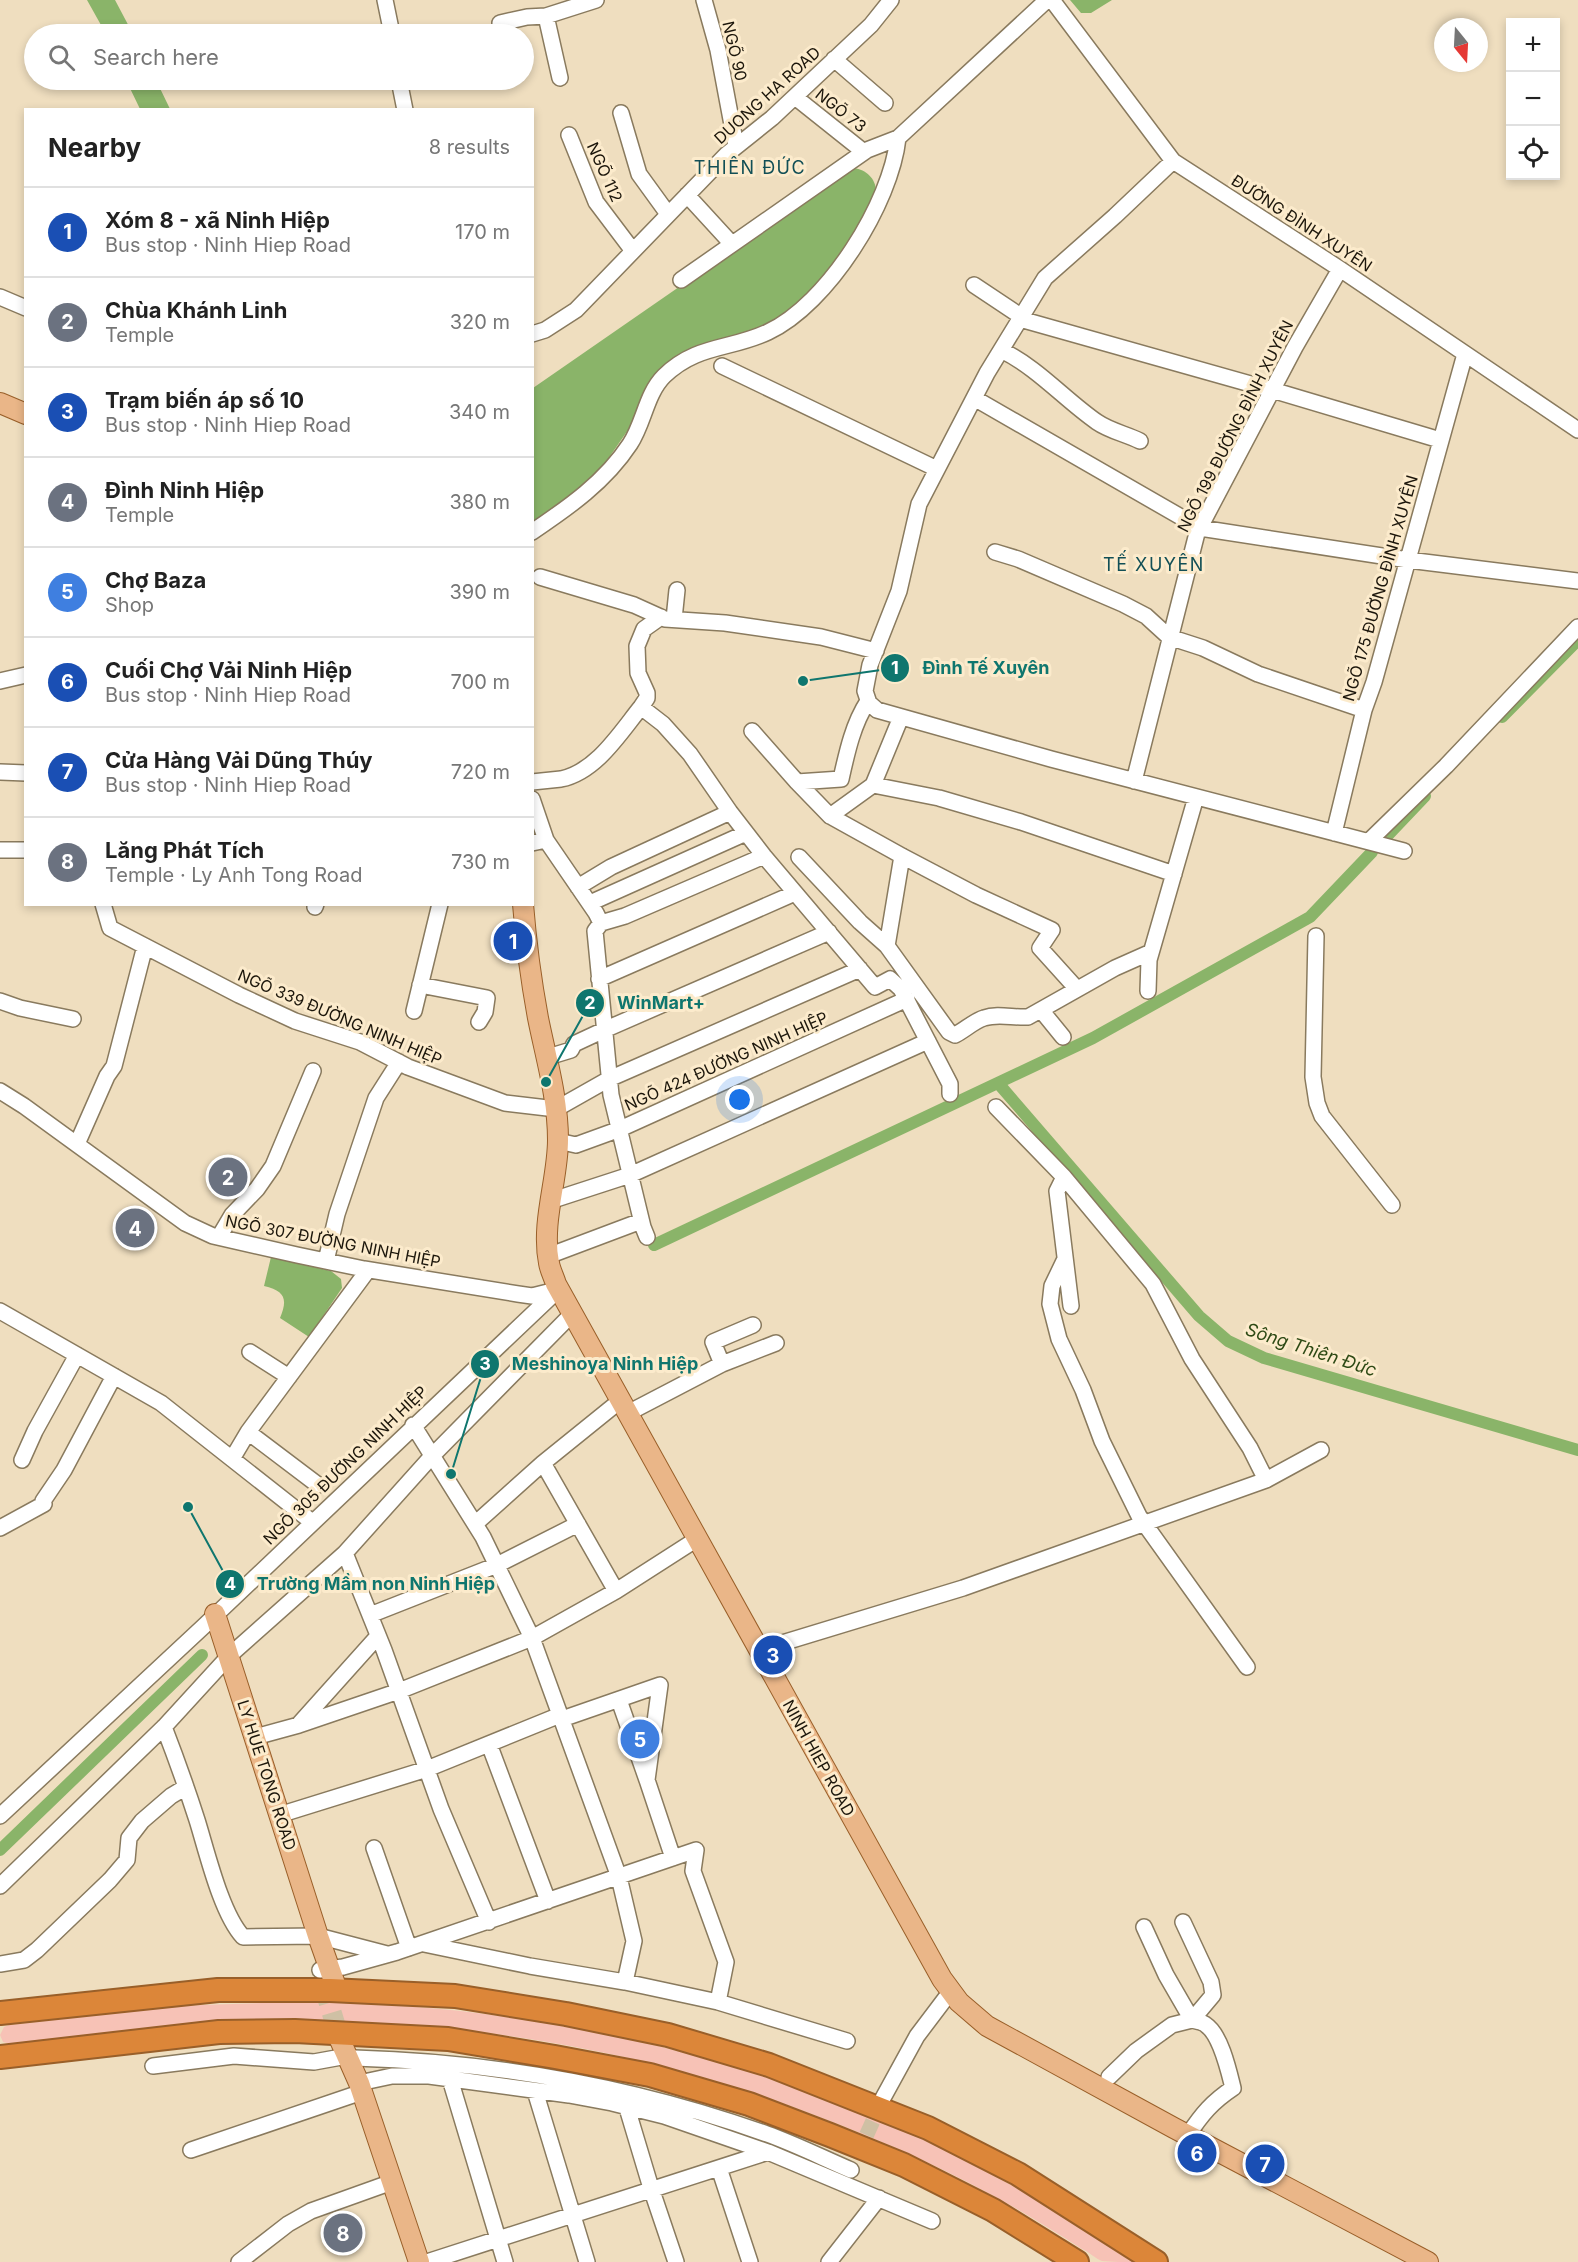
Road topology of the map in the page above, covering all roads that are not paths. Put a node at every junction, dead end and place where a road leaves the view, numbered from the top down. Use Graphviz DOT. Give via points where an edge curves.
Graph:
graph roads {
  1 [pos="385,0"];
  2 [pos="596,0"];
  3 [pos="704,0"];
  4 [pos="891,0"];
  5 [pos="1047,0"];
  6 [pos="1052,0"];
  7 [pos="546,16"];
  8 [pos="500,23"];
  9 [pos="390,24"];
  10 [pos="834,59"];
  11 [pos="560,78"];
  12 [pos="401,90"];
  13 [pos="795,97"];
  14 [pos="885,103"];
  15 [pos="405,108"];
  16 [pos="621,114"];
  17 [pos="569,135"];
  18 [pos="898,138"];
  19 [pos="736,146"];
  20 [pos="864,152"];
  21 [pos="1173,160"];
  22 [pos="687,195"];
  23 [pos="668,214"];
  24 [pos="731,243"];
  25 [pos="633,251"];
  26 [pos="1340,269"];
  27 [pos="681,280"];
  28 [pos="974,285"];
  29 [pos="0,297"];
  30 [pos="24,307"];
  31 [pos="1021,318"];
  32 [pos="534,333"];
  33 [pos="1001,350"];
  34 [pos="1465,354"];
  35 [pos="722,366"];
  36 [pos="1272,390"];
  37 [pos="974,398"];
  38 [pos="0,403"];
  39 [pos="24,413"];
  40 [pos="1578,430"];
  41 [pos="1440,440"];
  42 [pos="1140,441"];
  43 [pos="938,469"];
  44 [pos="1200,528"];
  45 [pos="534,531"];
  46 [pos="995,552"];
  47 [pos="1408,560"];
  48 [pos="540,577"];
  49 [pos="1578,581"];
  50 [pos="677,590"];
  51 [pos="667,618"];
  52 [pos="1578,627"];
  53 [pos="1169,637"];
  54 [pos="876,651"];
  55 [pos="24,675"];
  56 [pos="0,681"];
  57 [pos="868,700"];
  58 [pos="644,703"];
  59 [pos="1364,710"];
  60 [pos="901,717"];
  61 [pos="752,731"];
  62 [pos="0,772"];
  63 [pos="24,773"];
  64 [pos="1134,781"];
  65 [pos="534,782"];
  66 [pos="797,782"];
  67 [pos="873,785"];
  68 [pos="1196,797"];
  69 [pos="534,811"];
  70 [pos="730,812"];
  71 [pos="830,816"];
  72 [pos="1334,832"];
  73 [pos="746,833"];
  74 [pos="1369,841"];
  75 [pos="539,842"];
  76 [pos="0,850"];
  77 [pos="24,850"];
  78 [pos="1404,851"];
  79 [pos="764,856"];
  80 [pos="902,856"];
  81 [pos="799,857"];
  82 [pos="1174,874"];
  83 [pos="578,887"];
  84 [pos="795,893"];
  85 [pos="590,903"];
  86 [pos="104,906"];
  87 [pos="440,906"];
  88 [pos="523,906"];
  89 [pos="602,923"];
  90 [pos="829,932"];
  91 [pos="1316,936"];
  92 [pos="145,946"];
  93 [pos="887,946"];
  94 [pos="1151,952"];
  95 [pos="860,969"];
  96 [pos="599,979"];
  97 [pos="420,985"];
  98 [pos="1077,989"];
  99 [pos="1148,991"];
  100 [pos="907,999"];
  101 [pos="0,1000"];
  102 [pos="1041,1010"];
  103 [pos="414,1011"];
  104 [pos="73,1019"];
  105 [pos="479,1022"];
  106 [pos="604,1030"];
  107 [pos="1063,1037"];
  108 [pos="928,1041"];
  109 [pos="548,1057"];
  110 [pos="399,1062"];
  111 [pos="313,1071"];
  112 [pos="609,1079"];
  113 [pos="0,1091"];
  114 [pos="950,1094"];
  115 [pos="996,1107"];
  116 [pos="556,1109"];
  117 [pos="620,1130"];
  118 [pos="558,1141"];
  119 [pos="77,1144"];
  120 [pos="630,1175"];
  121 [pos="1064,1177"];
  122 [pos="550,1201"];
  123 [pos="1392,1205"];
  124 [pos="641,1221"];
  125 [pos="219,1237"];
  126 [pos="647,1237"];
  127 [pos="548,1256"];
  128 [pos="1065,1259"];
  129 [pos="326,1261"];
  130 [pos="368,1270"];
  131 [pos="558,1289"];
  132 [pos="1071,1306"];
  133 [pos="0,1311"];
  134 [pos="573,1314"];
  135 [pos="753,1325"];
  136 [pos="776,1343"];
  137 [pos="250,1352"];
  138 [pos="77,1355"];
  139 [pos="722,1364"];
  140 [pos="114,1376"];
  141 [pos="289,1377"];
  142 [pos="624,1407"];
  143 [pos="413,1425"];
  144 [pos="248,1432"];
  145 [pos="1321,1450"];
  146 [pos="432,1456"];
  147 [pos="232,1459"];
  148 [pos="22,1460"];
  149 [pos="543,1463"];
  150 [pos="1266,1480"];
  151 [pos="318,1485"];
  152 [pos="312,1522"];
  153 [pos="1144,1523"];
  154 [pos="475,1524"];
  155 [pos="578,1524"];
  156 [pos="0,1528"];
  157 [pos="697,1539"];
  158 [pos="345,1553"];
  159 [pos="497,1565"];
  160 [pos="615,1591"];
  161 [pos="215,1614"];
  162 [pos="370,1615"];
  163 [pos="378,1636"];
  164 [pos="532,1638"];
  165 [pos="759,1650"];
  166 [pos="229,1656"];
  167 [pos="1247,1667"];
  168 [pos="399,1691"];
  169 [pos="619,1700"];
  170 [pos="561,1717"];
  171 [pos="299,1725"];
  172 [pos="164,1727"];
  173 [pos="255,1737"];
  174 [pos="489,1744"];
  175 [pos="427,1769"];
  176 [pos="646,1780"];
  177 [pos="186,1787"];
  178 [pos="279,1815"];
  179 [pos="0,1816"];
  180 [pos="374,1848"];
  181 [pos="673,1858"];
  182 [pos="619,1876"];
  183 [pos="0,1886"];
  184 [pos="548,1901"];
  185 [pos="489,1922"];
  186 [pos="1183,1922"];
  187 [pos="1144,1927"];
  188 [pos="318,1936"];
  189 [pos="416,1946"];
  190 [pos="387,1954"];
  191 [pos="0,1964"];
  192 [pos="327,1976"];
  193 [pos="625,1982"];
  194 [pos="951,1991"];
  195 [pos="718,2002"];
  196 [pos="0,2013"];
  197 [pos="1192,2020"];
  198 [pos="847,2041"];
  199 [pos="349,2049"];
  200 [pos="0,2057"];
  201 [pos="153,2066"];
  202 [pos="1109,2077"];
  203 [pos="450,2079"];
  204 [pos="360,2087"];
  205 [pos="535,2091"];
  206 [pos="883,2098"];
  207 [pos="627,2108"];
  208 [pos="1188,2135"];
  209 [pos="190,2150"];
  210 [pos="768,2152"];
  211 [pos="719,2168"];
  212 [pos="850,2170"];
  213 [pos="392,2182"];
  214 [pos="651,2188"];
  215 [pos="879,2198"];
  216 [pos="572,2214"];
  217 [pos="932,2221"];
  218 [pos="497,2238"];
  219 [pos="239,2262"];
  220 [pos="419,2262"];
  221 [pos="427,2262"];
  222 [pos="505,2262"];
  223 [pos="587,2262"];
  224 [pos="676,2262"];
  225 [pos="750,2262"];
  226 [pos="829,2262"];
  227 [pos="1077,2262"];
  228 [pos="1156,2262"];
  229 [pos="1428,2262"];
  1 -- 9 [label="street"];
  2 -- 7 [label="street"];
  3 -- 19 [label="street, NGÕ 90"];
  4 -- 10 [label="street, DUONG HA ROAD"];
  5 -- 18 [label="street"];
  6 -- 21 [label="street, ĐƯỜNG ĐÌNH XUYÊN"];
  7 -- 8 [label="street"];
  7 -- 11 [label="street"];
  10 -- 13 [label="street, DUONG HA ROAD"];
  10 -- 14 [label="street"];
  12 -- 15 [label="street"];
  13 -- 19 [label="street, DUONG HA ROAD"];
  13 -- 20 [label="street, NGÕ 73"];
  16 -- 23 [label="street" via="639,174"];
  17 -- 25 [label="street, NGÕ 112" via="596,202"];
  18 -- 20 [label="street"];
  18 -- 45 [label="street" via="885,189 844,262 809,303 770,331 704,351 675,366 652,392 630,443 617,461 576,502"];
  19 -- 22 [label="street, DUONG HA ROAD"];
  20 -- 24 [label="street"];
  21 -- 26 [label="street, ĐƯỜNG ĐÌNH XUYÊN"];
  21 -- 31 [label="street" via="1045,278"];
  22 -- 23 [label="street, DUONG HA ROAD"];
  22 -- 24 [label="street"];
  23 -- 25 [label="street, DUONG HA ROAD"];
  24 -- 27 [label="street"];
  25 -- 32 [label="street, DUONG HA ROAD" via="576,310"];
  26 -- 34 [label="street, ĐƯỜNG ĐÌNH XUYÊN"];
  26 -- 36 [label="street, NGÕ 199 ĐƯỜNG ĐÌNH XUYÊN"];
  28 -- 31 [label="street"];
  29 -- 30 [label="street"];
  31 -- 33 [label="street"];
  31 -- 36 [label="street"];
  33 -- 37 [label="street"];
  33 -- 42 [label="street" via="1050,382 1099,423"];
  34 -- 40 [label="street, ĐƯỜNG ĐÌNH XUYÊN"];
  34 -- 41 [label="street, NGÕ 175 ĐƯỜNG ĐÌNH XUYÊN"];
  35 -- 43 [label="street"];
  36 -- 41 [label="street"];
  36 -- 44 [label="street, NGÕ 199 ĐƯỜNG ĐÌNH XUYÊN"];
  37 -- 43 [label="street"];
  37 -- 44 [label="street"];
  38 -- 39 [label="main road"];
  41 -- 47 [label="street, NGÕ 175 ĐƯỜNG ĐÌNH XUYÊN"];
  43 -- 54 [label="street" via="919,504 899,591"];
  44 -- 47 [label="street"];
  44 -- 53 [label="street, NGÕ 199 ĐƯỜNG ĐÌNH XUYÊN"];
  46 -- 53 [label="street" via="1123,604 1146,616"];
  47 -- 49 [label="street"];
  47 -- 59 [label="street, NGÕ 175 ĐƯỜNG ĐÌNH XUYÊN"];
  48 -- 51 [label="street"];
  50 -- 51 [label="street"];
  51 -- 54 [label="street" via="815,636"];
  51 -- 58 [label="street" via="644,629 637,646 638,673 646,689"];
  52 -- 74 [label="street"];
  53 -- 59 [label="street" via="1258,674"];
  53 -- 64 [label="street, NGÕ 199 ĐƯỜNG ĐÌNH XUYÊN"];
  54 -- 57 [label="street" via="865,692"];
  55 -- 56 [label="street"];
  57 -- 60 [label="street" via="877,710"];
  57 -- 66 [label="street" via="847,751 841,779"];
  58 -- 65 [label="street" via="601,755 587,766 563,778"];
  58 -- 70 [label="street" via="690,754"];
  59 -- 72 [label="street, NGÕ 175 ĐƯỜNG ĐÌNH XUYÊN"];
  60 -- 64 [label="street"];
  60 -- 67 [label="street"];
  61 -- 66 [label="street"];
  62 -- 63 [label="street"];
  64 -- 68 [label="street"];
  66 -- 71 [label="street"];
  67 -- 71 [label="street"];
  67 -- 82 [label="street" via="950,801"];
  68 -- 72 [label="street"];
  68 -- 82 [label="street"];
  69 -- 75 [label="street"];
  70 -- 73 [label="street"];
  70 -- 83 [label="street" via="611,867"];
  71 -- 80 [label="street"];
  72 -- 74 [label="street"];
  73 -- 79 [label="street"];
  73 -- 85 [label="street"];
  74 -- 78 [label="street"];
  75 -- 83 [label="street"];
  76 -- 77 [label="street"];
  79 -- 84 [label="street"];
  79 -- 89 [label="street"];
  80 -- 93 [label="street"];
  80 -- 98 [label="street" via="1052,930 1040,948"];
  81 -- 93 [label="street"];
  82 -- 94 [label="street"];
  83 -- 85 [label="street"];
  84 -- 90 [label="street"];
  84 -- 96 [label="street"];
  85 -- 89 [label="street"];
  86 -- 92 [label="street, NGÕ 339 ĐƯỜNG NINH HIỆP" via="110,928"];
  87 -- 97 [label="street"];
  88 -- 109 [label="main road, NINH HIEP ROAD" via="538,1018"];
  89 -- 96 [label="street" via="595,931"];
  90 -- 95 [label="street"];
  90 -- 106 [label="street"];
  91 -- 123 [label="street" via="1312,1077 1317,1103 1322,1116"];
  92 -- 110 [label="street, NGÕ 339 ĐƯỜNG NINH HIỆP" via="295,1021 360,1042"];
  92 -- 119 [label="street" via="114,1066"];
  93 -- 102 [label="street" via="955,1035 984,1018 1028,1017"];
  94 -- 98 [label="street"];
  94 -- 99 [label="street"];
  95 -- 100 [label="street" via="875,987 890,980"];
  95 -- 112 [label="street"];
  96 -- 106 [label="street"];
  97 -- 103 [label="street"];
  97 -- 105 [label="street" via="487,998"];
  98 -- 102 [label="street"];
  100 -- 108 [label="street"];
  100 -- 117 [label="street, NGÕ 424 ĐƯỜNG NINH HIỆP"];
  101 -- 104 [label="street"];
  102 -- 107 [label="street"];
  106 -- 109 [label="street" via="574,1044 571,1050"];
  106 -- 112 [label="street"];
  108 -- 114 [label="street" via="950,1084"];
  108 -- 120 [label="street"];
  109 -- 116 [label="main road, NINH HIEP ROAD"];
  110 -- 116 [label="street, NGÕ 339 ĐƯỜNG NINH HIỆP" via="505,1103"];
  110 -- 129 [label="street" via="376,1098 337,1214"];
  111 -- 125 [label="street" via="273,1166"];
  112 -- 116 [label="street"];
  112 -- 117 [label="street"];
  113 -- 119 [label="street, NGÕ 307 ĐƯỜNG NINH HIỆP"];
  115 -- 121 [label="street"];
  116 -- 118 [label="main road, NINH HIEP ROAD"];
  117 -- 118 [label="street, NGÕ 424 ĐƯỜNG NINH HIỆP" via="576,1145"];
  117 -- 120 [label="street"];
  118 -- 122 [label="main road, NINH HIEP ROAD"];
  119 -- 125 [label="street, NGÕ 307 ĐƯỜNG NINH HIỆP" via="185,1223"];
  120 -- 122 [label="street"];
  120 -- 124 [label="street"];
  121 -- 128 [label="street" via="1057,1191"];
  121 -- 150 [label="street" via="1153,1284 1192,1359 1251,1448"];
  122 -- 127 [label="main road, NINH HIEP ROAD"];
  124 -- 126 [label="street"];
  124 -- 127 [label="street"];
  125 -- 129 [label="street, NGÕ 307 ĐƯỜNG NINH HIỆP"];
  127 -- 131 [label="main road, NINH HIEP ROAD"];
  128 -- 132 [label="street"];
  128 -- 153 [label="street" via="1052,1287 1050,1304 1059,1339 1102,1441"];
  129 -- 130 [label="street, NGÕ 307 ĐƯỜNG NINH HIỆP"];
  130 -- 131 [label="street, NGÕ 307 ĐƯỜNG NINH HIỆP" via="532,1296"];
  130 -- 141 [label="street"];
  131 -- 134 [label="main road, NINH HIEP ROAD"];
  131 -- 143 [label="street, NGÕ 305 ĐƯỜNG NINH HIỆP"];
  133 -- 138 [label="street"];
  134 -- 142 [label="main road, NINH HIEP ROAD"];
  134 -- 146 [label="street"];
  135 -- 139 [label="street" via="713,1342"];
  136 -- 139 [label="street"];
  137 -- 141 [label="street"];
  138 -- 140 [label="street"];
  138 -- 148 [label="street"];
  139 -- 142 [label="street"];
  140 -- 147 [label="street" via="161,1402"];
  140 -- 156 [label="street" via="44,1503"];
  141 -- 144 [label="street"];
  142 -- 149 [label="street"];
  142 -- 157 [label="main road, NINH HIEP ROAD"];
  143 -- 146 [label="street"];
  143 -- 152 [label="street, NGÕ 305 ĐƯỜNG NINH HIỆP"];
  144 -- 147 [label="street"];
  144 -- 151 [label="street"];
  145 -- 150 [label="street"];
  146 -- 154 [label="street"];
  146 -- 158 [label="street"];
  147 -- 152 [label="street"];
  149 -- 154 [label="street"];
  149 -- 155 [label="street"];
  150 -- 153 [label="street"];
  152 -- 161 [label="street, NGÕ 305 ĐƯỜNG NINH HIỆP"];
  153 -- 165 [label="street" via="963,1588"];
  153 -- 167 [label="street"];
  154 -- 159 [label="street"];
  155 -- 159 [label="street"];
  155 -- 160 [label="street"];
  157 -- 160 [label="street"];
  157 -- 165 [label="main road, NINH HIEP ROAD"];
  158 -- 162 [label="street"];
  158 -- 166 [label="street"];
  159 -- 162 [label="street"];
  159 -- 164 [label="street"];
  160 -- 164 [label="street"];
  161 -- 166 [label="main road, LY HUE TONG ROAD"];
  161 -- 179 [label="street, NGÕ 305 ĐƯỜNG NINH HIỆP"];
  162 -- 163 [label="street"];
  163 -- 168 [label="street"];
  163 -- 171 [label="street"];
  164 -- 168 [label="street"];
  164 -- 170 [label="street"];
  165 -- 194 [label="main road, NINH HIEP ROAD"];
  166 -- 172 [label="street"];
  166 -- 173 [label="main road, LY HUE TONG ROAD"];
  168 -- 171 [label="street"];
  168 -- 175 [label="street"];
  169 -- 170 [label="street"];
  169 -- 176 [label="street"];
  169 -- 176 [label="street" via="660,1685"];
  170 -- 174 [label="street"];
  170 -- 182 [label="street"];
  171 -- 173 [label="street"];
  172 -- 177 [label="street"];
  172 -- 183 [label="street"];
  173 -- 178 [label="main road, LY HUE TONG ROAD"];
  174 -- 175 [label="street"];
  174 -- 184 [label="street"];
  175 -- 178 [label="street"];
  175 -- 185 [label="street"];
  176 -- 181 [label="street"];
  177 -- 188 [label="street" via="234,1927 243,1937"];
  177 -- 191 [label="street" via="142,1821 129,1838 127,1860 110,1880 24,1960"];
  178 -- 188 [label="main road, LY HUE TONG ROAD"];
  180 -- 189 [label="street"];
  181 -- 182 [label="street"];
  181 -- 195 [label="street" via="696,1850 693,1872 726,1962"];
  182 -- 184 [label="street"];
  182 -- 193 [label="street" via="634,1941"];
  184 -- 185 [label="street"];
  185 -- 189 [label="street"];
  186 -- 197 [label="street" via="1211,1982 1213,1995"];
  187 -- 197 [label="street"];
  188 -- 190 [label="street"];
  188 -- 192 [label="main road, LY HUE TONG ROAD"];
  189 -- 190 [label="street"];
  189 -- 193 [label="street"];
  190 -- 192 [label="street"];
  193 -- 195 [label="street"];
  194 -- 206 [label="street" via="917,2036"];
  194 -- 208 [label="main road, NINH HIEP ROAD" via="987,2026"];
  195 -- 198 [label="street"];
  196 -- 228 [label="highway" via="218,1990 330,1990 455,1996 668,2035 769,2065 928,2128 1018,2174"];
  197 -- 202 [label="street" via="1172,2025"];
  197 -- 208 [label="street" via="1206,2025 1215,2036 1233,2088 1202,2114"];
  199 -- 201 [label="street" via="314,2062 234,2056"];
  199 -- 204 [label="main road"];
  199 -- 212 [label="street" via="403,2060 470,2065 569,2081 768,2134"];
  200 -- 227 [label="highway" via="219,2032 295,2031 448,2039 566,2059 672,2081 750,2104 830,2135 904,2165 993,2210"];
  203 -- 204 [label="street" via="392,2076"];
  203 -- 205 [label="street"];
  203 -- 218 [label="street"];
  204 -- 209 [label="street"];
  204 -- 213 [label="main road"];
  205 -- 207 [label="street"];
  205 -- 216 [label="street"];
  207 -- 210 [label="street" via="664,2116"];
  207 -- 214 [label="street"];
  208 -- 229 [label="main road, NINH HIEP ROAD"];
  210 -- 211 [label="street"];
  210 -- 212 [label="street"];
  211 -- 214 [label="street"];
  211 -- 225 [label="street"];
  212 -- 215 [label="street"];
  213 -- 219 [label="street" via="311,2211"];
  213 -- 220 [label="main road"];
  214 -- 216 [label="street"];
  214 -- 224 [label="street"];
  215 -- 217 [label="street"];
  215 -- 226 [label="street"];
  216 -- 218 [label="street"];
  216 -- 223 [label="street"];
  218 -- 221 [label="street"];
  218 -- 222 [label="street"];
}
